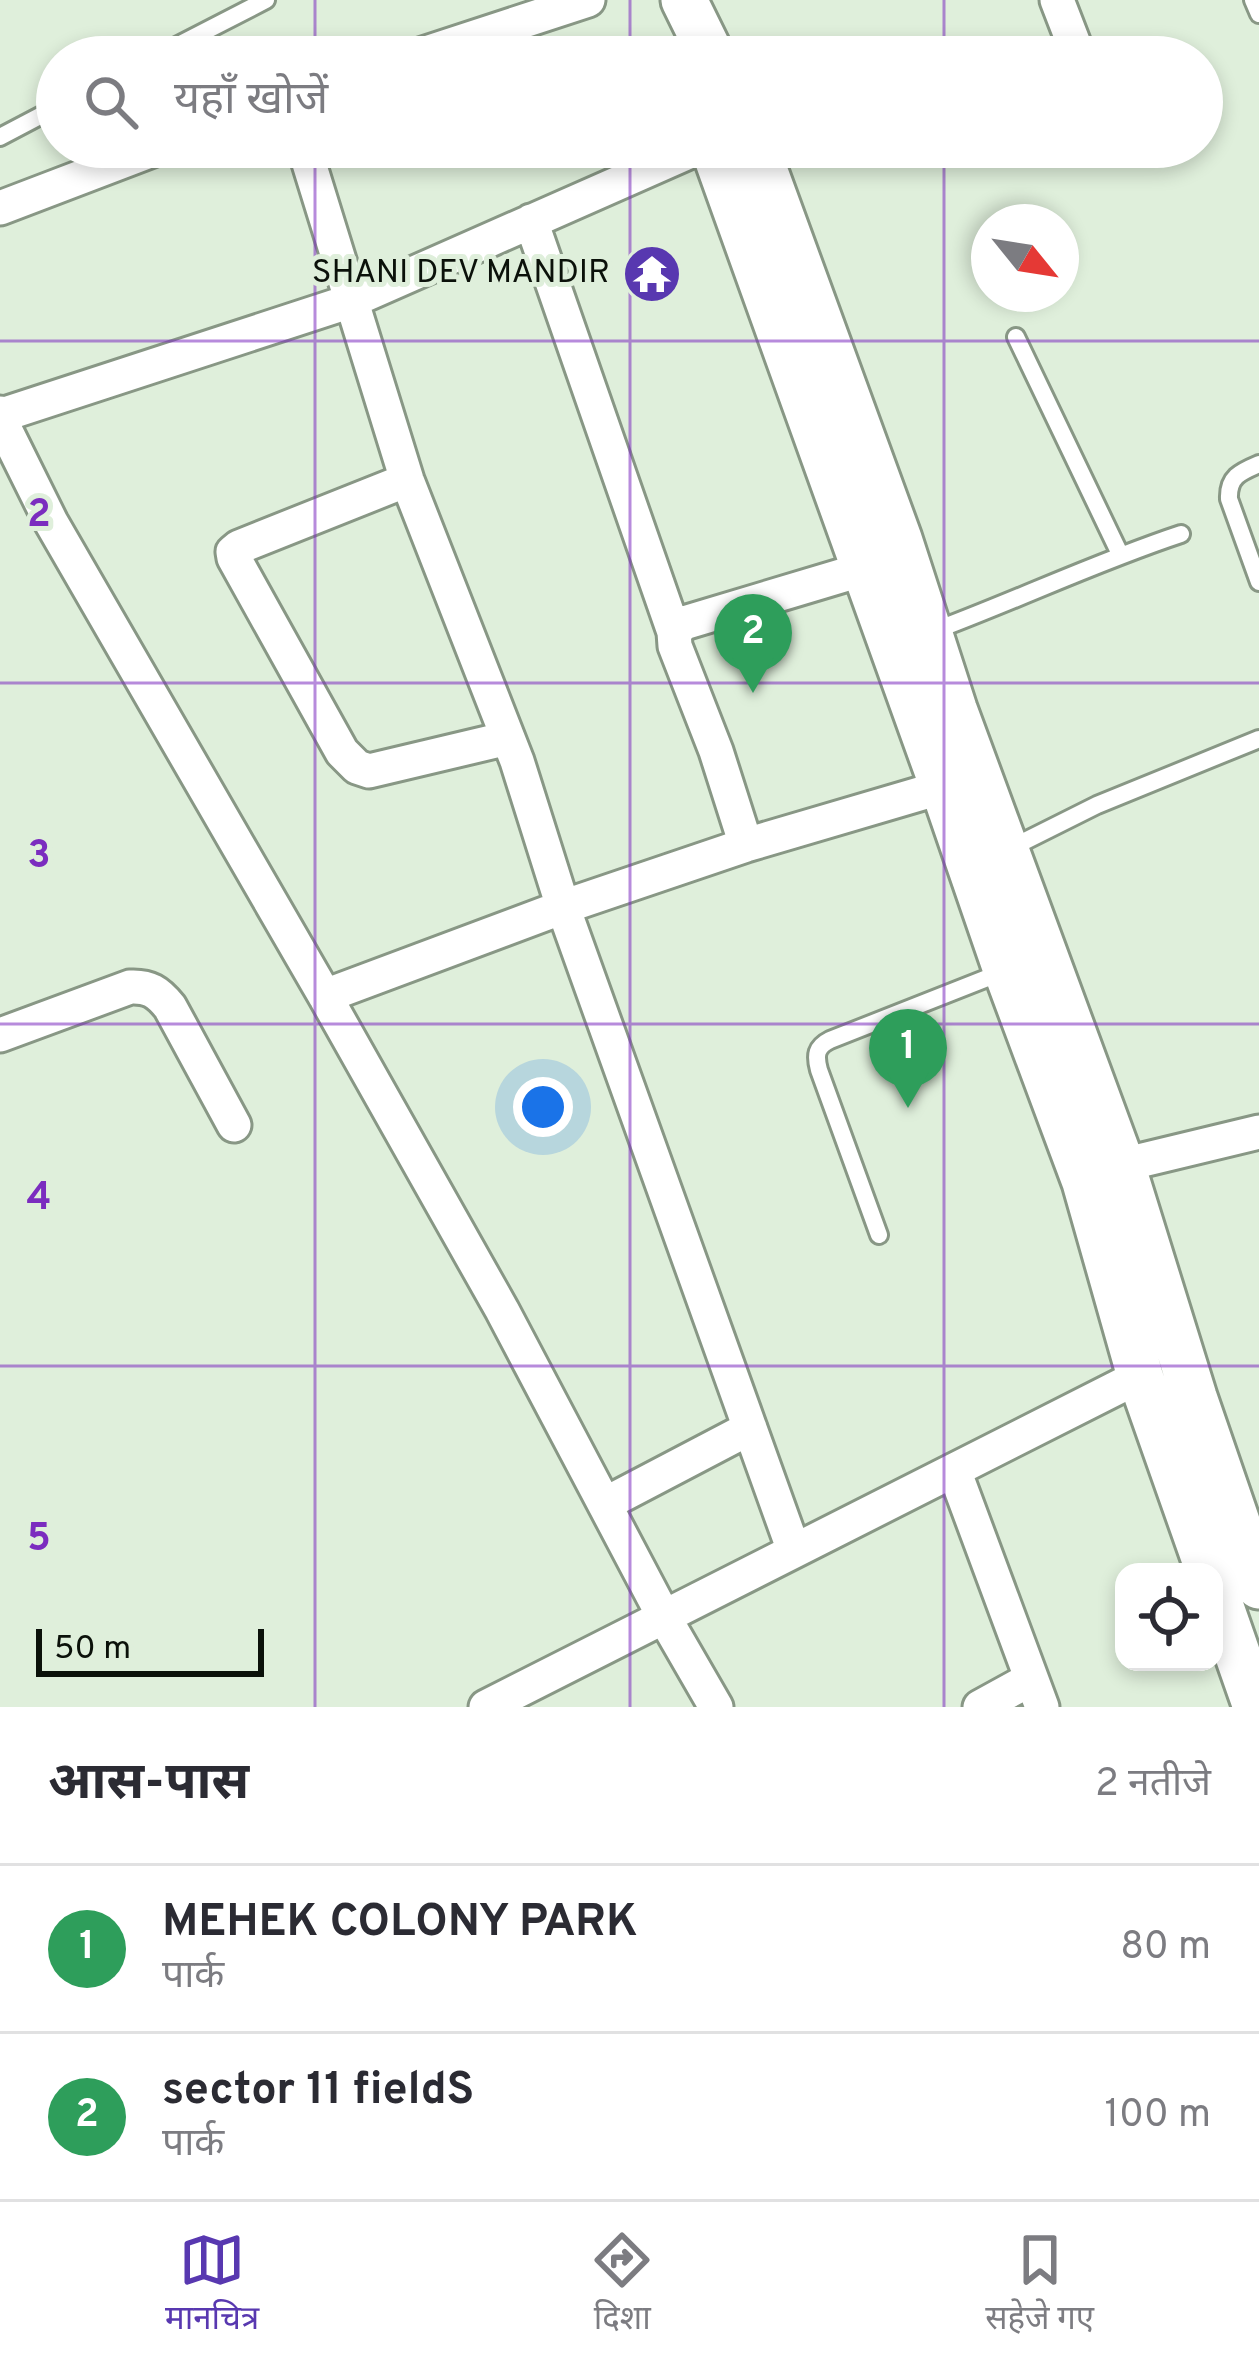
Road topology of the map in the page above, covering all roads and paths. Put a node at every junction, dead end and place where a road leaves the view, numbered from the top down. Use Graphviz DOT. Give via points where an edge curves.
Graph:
graph roads {
  1 [pos="266,0"];
  2 [pos="588,0"];
  3 [pos="684,0"];
  4 [pos="1057,0"];
  5 [pos="1253,0"];
  6 [pos="1259,14"];
  7 [pos="196,36"];
  8 [pos="478,36"];
  9 [pos="700,36"];
  10 [pos="1071,36"];
  11 [pos="36,118"];
  12 [pos="0,137"];
  13 [pos="105,168"];
  14 [pos="310,168"];
  15 [pos="652,168"];
  16 [pos="720,168"];
  17 [pos="764,168"];
  18 [pos="0,208"];
  19 [pos="531,221"];
  20 [pos="351,301"];
  21 [pos="1016,337"];
  22 [pos="0,416"];
  23 [pos="1259,464"];
  24 [pos="406,480"];
  25 [pos="1181,534"];
  26 [pos="1120,554"];
  27 [pos="864,569"];
  28 [pos="1259,582"];
  29 [pos="674,632"];
  30 [pos="931,632"];
  31 [pos="508,738"];
  32 [pos="1259,739"];
  33 [pos="960,779"];
  34 [pos="746,845"];
  35 [pos="1006,850"];
  36 [pos="562,907"];
  37 [pos="1006,970"];
  38 [pos="325,996"];
  39 [pos="0,1035"];
  40 [pos="233,1125"];
  41 [pos="1259,1132"];
  42 [pos="1104,1173"];
  43 [pos="879,1234"];
  44 [pos="1140,1376"];
  45 [pos="750,1428"];
  46 [pos="954,1470"];
  47 [pos="605,1504"];
  48 [pos="794,1551"];
  49 [pos="1206,1563"];
  50 [pos="1259,1586"];
  51 [pos="1223,1613"];
  52 [pos="664,1617"];
  53 [pos="1037,1693"];
  54 [pos="486,1707"];
  55 [pos="716,1707"];
  56 [pos="980,1707"];
  57 [pos="1256,1707"];
  1 -- 7 [label="lane"];
  2 -- 8 [label="street"];
  3 -- 9 [label="street"];
  4 -- 10 [label="street"];
  5 -- 6 [label="lane"];
  11 -- 12 [label="lane"];
  13 -- 18 [label="street"];
  14 -- 20 [label="street"];
  15 -- 19 [label="street"];
  16 -- 27 [label="street"];
  17 -- 30 [label="street"];
  19 -- 20 [label="street"];
  19 -- 29 [label="street"];
  20 -- 22 [label="street"];
  20 -- 24 [label="street"];
  21 -- 26 [label="lane"];
  22 -- 38 [label="street" via="51,522"];
  23 -- 28 [label="lane" via="1228,487"];
  24 -- 31 [label="street"];
  24 -- 31 [label="street" via="239,547 235,558 357,767 369,771"];
  25 -- 26 [label="lane"];
  26 -- 30 [label="lane"];
  27 -- 29 [label="street"];
  27 -- 33 [label="street"];
  29 -- 34 [label="street"];
  30 -- 33 [label="street" via="954,710"];
  31 -- 36 [label="street"];
  32 -- 35 [label="lane"];
  33 -- 34 [label="street"];
  33 -- 35 [label="street"];
  33 -- 37 [label="street"];
  34 -- 36 [label="street"];
  35 -- 42 [label="street"];
  36 -- 38 [label="street"];
  36 -- 45 [label="street"];
  37 -- 42 [label="street"];
  37 -- 43 [label="lane" via="817,1051"];
  38 -- 47 [label="street"];
  39 -- 40 [label="street" via="145,986 170,1006"];
  41 -- 42 [label="street"];
  42 -- 44 [label="street"];
  42 -- 50 [label="street"];
  44 -- 46 [label="street"];
  44 -- 49 [label="street"];
  45 -- 47 [label="street"];
  45 -- 48 [label="street"];
  46 -- 48 [label="street"];
  46 -- 53 [label="street"];
  47 -- 52 [label="street"];
  48 -- 52 [label="street"];
  51 -- 57 [label="street"];
  52 -- 54 [label="street"];
  52 -- 55 [label="street"];
  53 -- 56 [label="street"];
}
